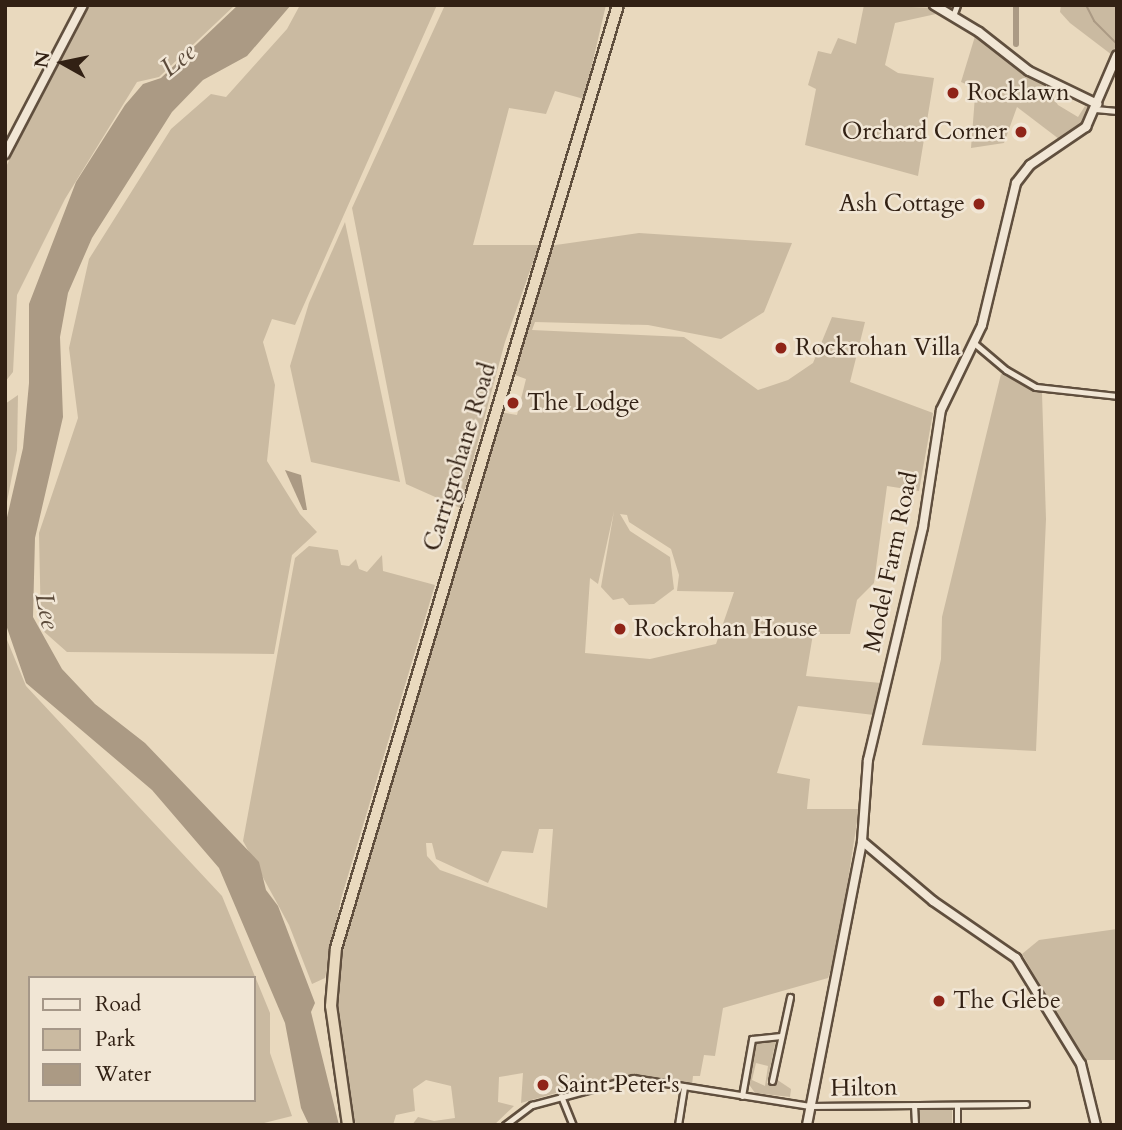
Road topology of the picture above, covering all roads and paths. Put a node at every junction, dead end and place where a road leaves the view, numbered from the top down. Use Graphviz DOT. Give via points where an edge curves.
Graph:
graph roads {
  1 [pos="83,5"];
  2 [pos="618,5"];
  3 [pos="934,5"];
  4 [pos="957,5"];
  5 [pos="953,16"];
  6 [pos="1117,55"];
  7 [pos="1096,107"];
  8 [pos="1117,111"];
  9 [pos="5,154"];
  10 [pos="974,343"];
  11 [pos="1117,396"];
  12 [pos="862,841"];
  13 [pos="790,997"];
  14 [pos="782,1035"];
  15 [pos="772,1081"];
  16 [pos="684,1086"];
  17 [pos="561,1096"];
  18 [pos="742,1096"];
  19 [pos="1026,1104"];
  20 [pos="914,1105"];
  21 [pos="957,1105"];
  22 [pos="813,1106"];
  23 [pos="571,1124"];
  24 [pos="348,1125"];
  25 [pos="505,1125"];
  26 [pos="678,1125"];
  27 [pos="807,1125"];
  28 [pos="915,1125"];
  29 [pos="957,1125"];
  30 [pos="1096,1125"];
  1 -- 9 [label="main road"];
  2 -- 24 [label="highway, Carrigrohane Road" via="343,921 332,969 331,1006"];
  3 -- 5 [label="main road"];
  4 -- 5 [label="street"];
  5 -- 7 [label="main road" via="1029,71"];
  6 -- 7 [label="main road, Model Farm Road"];
  7 -- 8 [label="street"];
  7 -- 10 [label="main road, Model Farm Road" via="1081,132 1030,165 1016,183"];
  10 -- 11 [label="street" via="1036,387"];
  10 -- 12 [label="main road, Model Farm Road" via="941,410 923,527 868,760"];
  12 -- 22 [label="main road, Model Farm Road" via="827,1009"];
  12 -- 30 [label="main road" via="933,901 1016,958 1081,1064"];
  13 -- 14 [label="street"];
  14 -- 15 [label="street"];
  14 -- 18 [label="street" via="752,1039"];
  16 -- 17 [label="street, Hilton" via="633,1078"];
  16 -- 18 [label="street, Hilton"];
  16 -- 26 [label="street"];
  17 -- 23 [label="street"];
  17 -- 25 [label="street, Hilton" via="519,1111"];
  18 -- 22 [label="street, Hilton"];
  19 -- 21 [label="street, Hilton"];
  20 -- 21 [label="street, Hilton"];
  20 -- 22 [label="street, Hilton"];
  20 -- 28 [label="street, Hilton"];
  21 -- 29 [label="street"];
  22 -- 27 [label="main road, Model Farm Road"];
}
